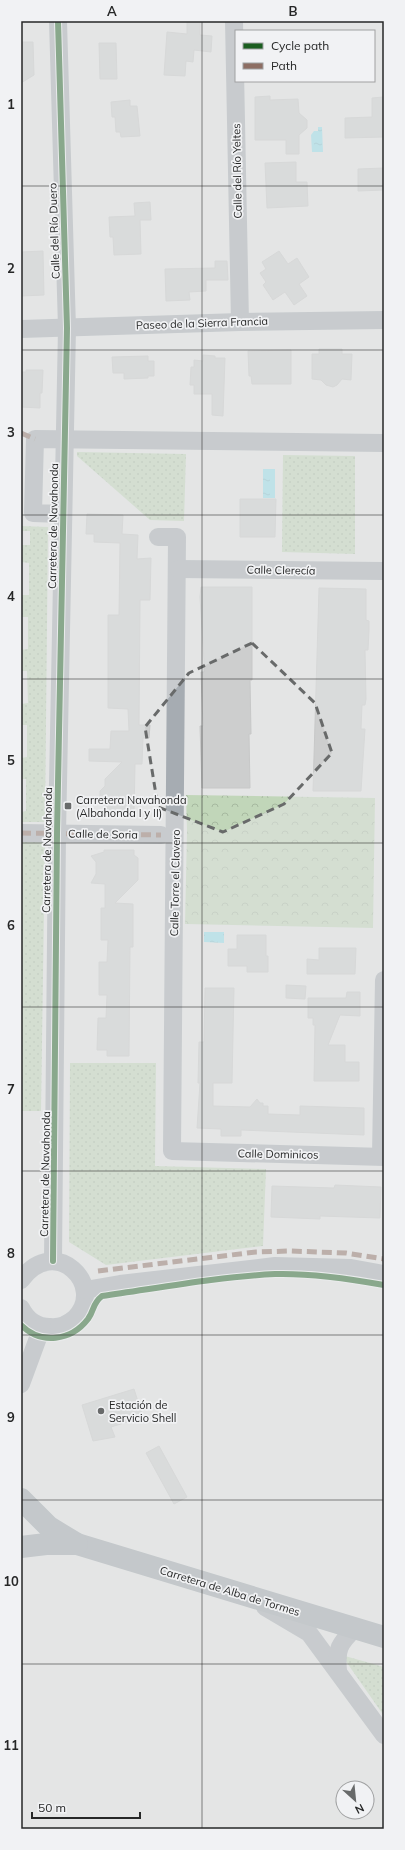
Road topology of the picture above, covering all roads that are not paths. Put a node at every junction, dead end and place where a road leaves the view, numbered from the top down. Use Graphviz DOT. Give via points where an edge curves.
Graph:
graph roads {
  1 [pos="58,21"];
  2 [pos="234,21"];
  3 [pos="235,71"];
  4 [pos="235,82"];
  5 [pos="384,320"];
  6 [pos="240,322"];
  7 [pos="67,328"];
  8 [pos="21,329"];
  9 [pos="65,440"];
  10 [pos="384,443"];
  11 [pos="63,514"];
  12 [pos="158,537"];
  13 [pos="178,569"];
  14 [pos="384,571"];
  15 [pos="21,833"];
  16 [pos="57,834"];
  17 [pos="161,835"];
  18 [pos="384,980"];
  19 [pos="172,1151"];
  20 [pos="383,1157"];
  21 [pos="53,1261"];
  22 [pos="384,1274"];
  23 [pos="21,1280"];
  24 [pos="85,1290"];
  25 [pos="21,1308"];
  26 [pos="42,1327"];
  27 [pos="21,1384"];
  28 [pos="21,1499"];
  29 [pos="77,1544"];
  30 [pos="21,1547"];
  31 [pos="241,1595"];
  32 [pos="355,1628"];
  33 [pos="384,1637"];
  34 [pos="338,1671"];
  35 [pos="384,1735"];
  1 -- 7 [label="street, Calle del Río Duero"];
  2 -- 3 [label="street, Calle del Río Yeltes"];
  4 -- 6 [label="street, Calle del Río Yeltes"];
  5 -- 6 [label="street, Paseo de la Sierra Francia"];
  6 -- 7 [label="street, Paseo de la Sierra Francia"];
  7 -- 8 [label="street, Paseo de la Sierra Francia"];
  7 -- 9 [label="street, Calle del Río Duero"];
  9 -- 10 [label="street"];
  9 -- 11 [label="street, Carretera de Navahonda"];
  9 -- 11 [label="street" via="35,439 33,506 33,513"];
  11 -- 16 [label="street, Carretera de Navahonda"];
  12 -- 13 [label="street, Calle Torre el Clavero" via="177,537"];
  13 -- 14 [label="street, Calle Clerecía"];
  13 -- 19 [label="street, Calle Torre el Clavero"];
  15 -- 16 [label="street, Calle de Soria"];
  16 -- 17 [label="street, Calle de Soria"];
  16 -- 21 [label="street, Carretera de Navahonda"];
  18 -- 20 [label="street"];
  19 -- 20 [label="street, Calle Dominicos"];
  21 -- 23 [label="street" via="40,1263 29,1269"];
  21 -- 24 [label="street" via="69,1266 80,1277"];
  22 -- 24 [label="street" via="351,1268 275,1266"];
  24 -- 26 [label="street" via="80,1313 69,1323 56,1328"];
  25 -- 26 [label="street" via="32,1322"];
  26 -- 27 [label="street"];
  28 -- 29 [label="main road, Carretera de Alba de Tormes" via="48,1527"];
  29 -- 30 [label="main road, Carretera de Alba de Tormes"];
  29 -- 31 [label="main road, Carretera de Alba de Tormes"];
  31 -- 32 [label="main road, Carretera de Alba de Tormes"];
  31 -- 34 [label="street" via="309,1633"];
  32 -- 33 [label="main road, Carretera de Alba de Tormes"];
  32 -- 34 [label="street" via="343,1640 337,1654"];
  34 -- 35 [label="street"];
}
